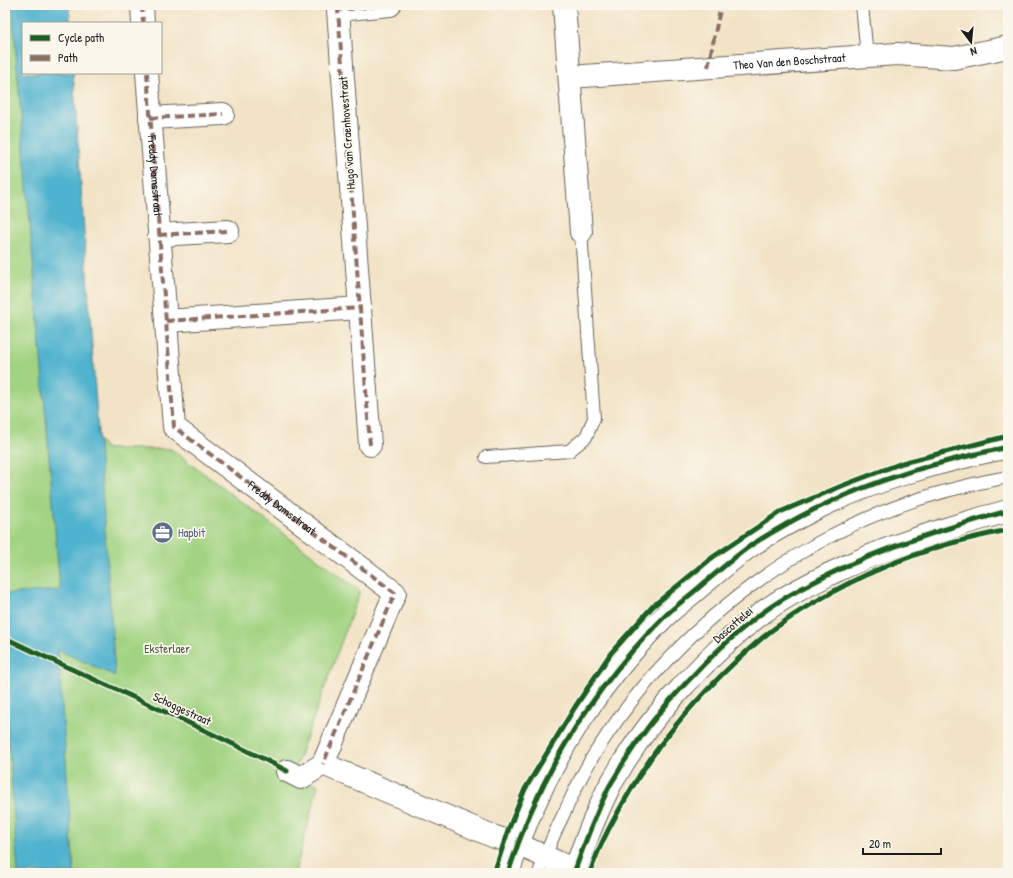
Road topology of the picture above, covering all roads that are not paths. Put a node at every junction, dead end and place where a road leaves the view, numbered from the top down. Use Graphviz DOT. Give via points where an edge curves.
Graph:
graph roads {
  1 [pos="142,5"];
  2 [pos="390,5"];
  3 [pos="564,5"];
  4 [pos="862,5"];
  5 [pos="143,22"];
  6 [pos="1008,47"];
  7 [pos="867,56"];
  8 [pos="147,74"];
  9 [pos="570,77"];
  10 [pos="223,114"];
  11 [pos="150,118"];
  12 [pos="228,231"];
  13 [pos="581,232"];
  14 [pos="159,234"];
  15 [pos="360,308"];
  16 [pos="166,321"];
  17 [pos="370,445"];
  18 [pos="1008,447"];
  19 [pos="486,457"];
  20 [pos="1008,477"];
  21 [pos="1008,511"];
  22 [pos="322,764"];
  23 [pos="287,771"];
  24 [pos="517,844"];
  25 [pos="542,865"];
  26 [pos="575,872"];
  27 [pos="508,873"];
  1 -- 5 [label="street"];
  2 -- 15 [label="street, Hugo van Craenhovestraat" via="338,10"];
  3 -- 9 [label="street"];
  4 -- 7 [label="lane"];
  6 -- 7 [label="street, Theo Van den Boschstraat" via="954,58 897,54"];
  7 -- 9 [label="street, Theo Van den Boschstraat"];
  8 -- 11 [label="street, Freddy Damsstraat"];
  9 -- 13 [label="street"];
  10 -- 11 [label="street, Freddy Damsstraat"];
  11 -- 14 [label="street, Freddy Damsstraat"];
  12 -- 14 [label="street"];
  13 -- 19 [label="lane" via="594,418 586,437 569,451"];
  14 -- 16 [label="street, Freddy Damsstraat"];
  15 -- 16 [label="street"];
  15 -- 17 [label="street, Hugo van Craenhovestraat"];
  16 -- 22 [label="street, Freddy Damsstraat" via="174,427 395,593"];
  18 -- 24 [label="street" via="914,470 847,494 779,528 729,562 665,616 612,674 589,705 550,770"];
  20 -- 25 [label="lane" via="944,491 873,517 799,554 726,604 649,682 598,748 572,795"];
  21 -- 26 [label="street, Dascottelei" via="908,540 817,580 758,616 702,666 668,702 632,749 609,788"];
  22 -- 23 [label="street" via="301,778"];
  22 -- 24 [label="street"];
  24 -- 25 [label="street"];
  24 -- 27 [label="street"];
  25 -- 26 [label="street"];
}
